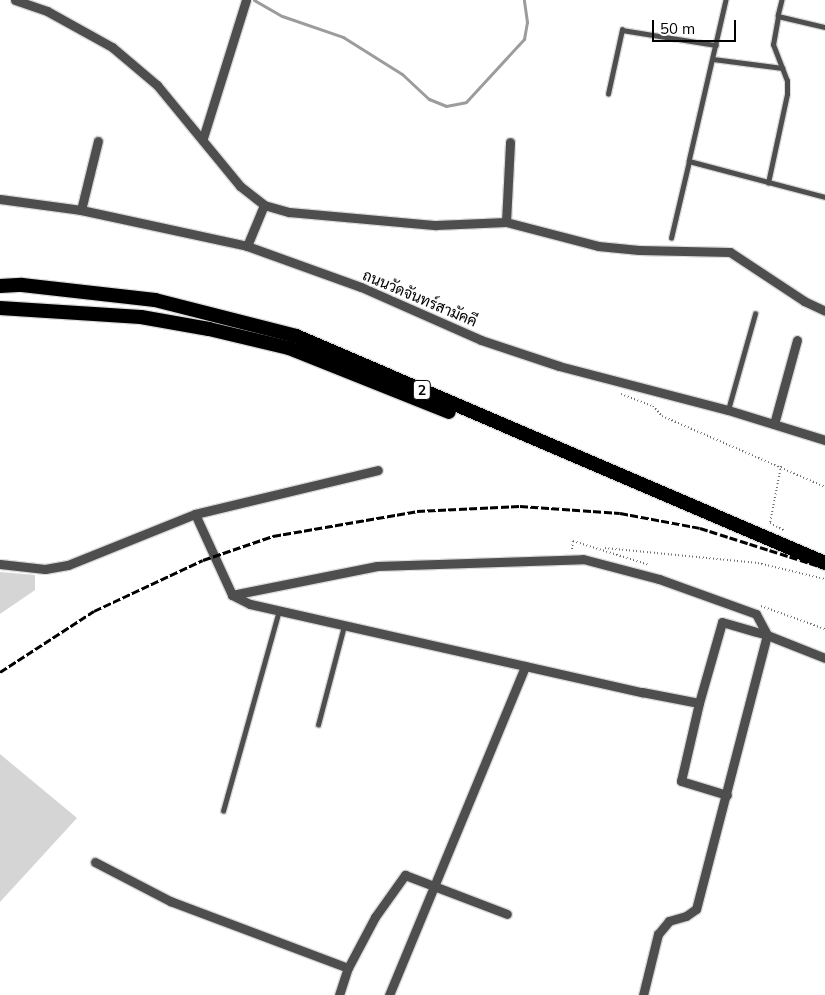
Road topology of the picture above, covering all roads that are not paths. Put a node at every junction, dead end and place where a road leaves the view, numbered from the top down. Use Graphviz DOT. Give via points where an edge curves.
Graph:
graph roads {
  1 [pos="15,0"];
  2 [pos="246,0"];
  3 [pos="726,0"];
  4 [pos="782,0"];
  5 [pos="40,4"];
  6 [pos="778,16"];
  7 [pos="825,27"];
  8 [pos="716,46"];
  9 [pos="713,58"];
  10 [pos="782,68"];
  11 [pos="608,94"];
  12 [pos="203,138"];
  13 [pos="98,141"];
  14 [pos="510,142"];
  15 [pos="690,161"];
  16 [pos="768,182"];
  17 [pos="825,197"];
  18 [pos="0,200"];
  19 [pos="264,205"];
  20 [pos="81,210"];
  21 [pos="506,222"];
  22 [pos="671,238"];
  23 [pos="247,246"];
  24 [pos="0,286"];
  25 [pos="0,308"];
  26 [pos="825,310"];
  27 [pos="755,314"];
  28 [pos="797,340"];
  29 [pos="728,410"];
  30 [pos="774,424"];
  31 [pos="825,440"];
  32 [pos="378,470"];
  33 [pos="195,514"];
  34 [pos="825,563"];
  35 [pos="0,564"];
  36 [pos="825,571"];
  37 [pos="232,595"];
  38 [pos="279,611"];
  39 [pos="345,625"];
  40 [pos="768,635"];
  41 [pos="825,658"];
  42 [pos="525,666"];
  43 [pos="698,702"];
  44 [pos="318,725"];
  45 [pos="727,794"];
  46 [pos="222,811"];
  47 [pos="95,862"];
  48 [pos="434,887"];
  49 [pos="507,914"];
  50 [pos="348,968"];
  51 [pos="339,995"];
  52 [pos="389,995"];
  53 [pos="643,995"];
  1 -- 5 [label="street"];
  2 -- 12 [label="street"];
  3 -- 8 [label="lane"];
  4 -- 6 [label="lane"];
  5 -- 12 [label="street" via="112,47 157,85"];
  6 -- 7 [label="lane"];
  6 -- 10 [label="lane" via="773,45"];
  8 -- 9 [label="lane"];
  8 -- 11 [label="lane" via="622,30"];
  9 -- 10 [label="lane"];
  9 -- 15 [label="lane"];
  10 -- 16 [label="lane" via="787,94"];
  12 -- 19 [label="street" via="240,186"];
  13 -- 20 [label="street"];
  14 -- 21 [label="street"];
  15 -- 16 [label="lane"];
  15 -- 22 [label="lane"];
  16 -- 17 [label="lane"];
  18 -- 20 [label="street, ถนนวัดจันทร์สามัคคี"];
  19 -- 21 [label="street" via="289,212 436,225"];
  19 -- 23 [label="street"];
  20 -- 23 [label="street, ถนนวัดจันทร์สามัคคี"];
  21 -- 26 [label="street" via="598,246 667,252 730,252 804,301"];
  23 -- 29 [label="street, ถนนวัดจันทร์สามัคคี" via="361,287 481,340 559,366"];
  24 -- 34 [label="highway, 2" via="22,285 155,300 296,336"];
  25 -- 36 [label="highway, 2" via="140,317 288,348 497,431"];
  27 -- 29 [label="lane"];
  28 -- 30 [label="street"];
  29 -- 30 [label="street, ถนนวัดจันทร์สามัคคี"];
  30 -- 31 [label="street, ถนนวัดจันทร์สามัคคี"];
  32 -- 33 [label="street"];
  33 -- 35 [label="street" via="68,565 45,570"];
  33 -- 37 [label="street"];
  37 -- 38 [label="street" via="250,604"];
  37 -- 40 [label="street" via="377,566 571,558 659,579 756,614"];
  38 -- 39 [label="street"];
  38 -- 46 [label="lane"];
  39 -- 42 [label="street"];
  39 -- 44 [label="lane"];
  40 -- 41 [label="street"];
  40 -- 43 [label="street" via="722,622"];
  40 -- 45 [label="street"];
  42 -- 43 [label="street"];
  42 -- 48 [label="street"];
  43 -- 45 [label="street" via="681,781"];
  45 -- 53 [label="street" via="696,909 669,921 658,934"];
  47 -- 50 [label="street" via="170,901"];
  48 -- 49 [label="street"];
  48 -- 50 [label="street" via="405,875 375,917"];
  48 -- 52 [label="street"];
  50 -- 51 [label="street"];
}
